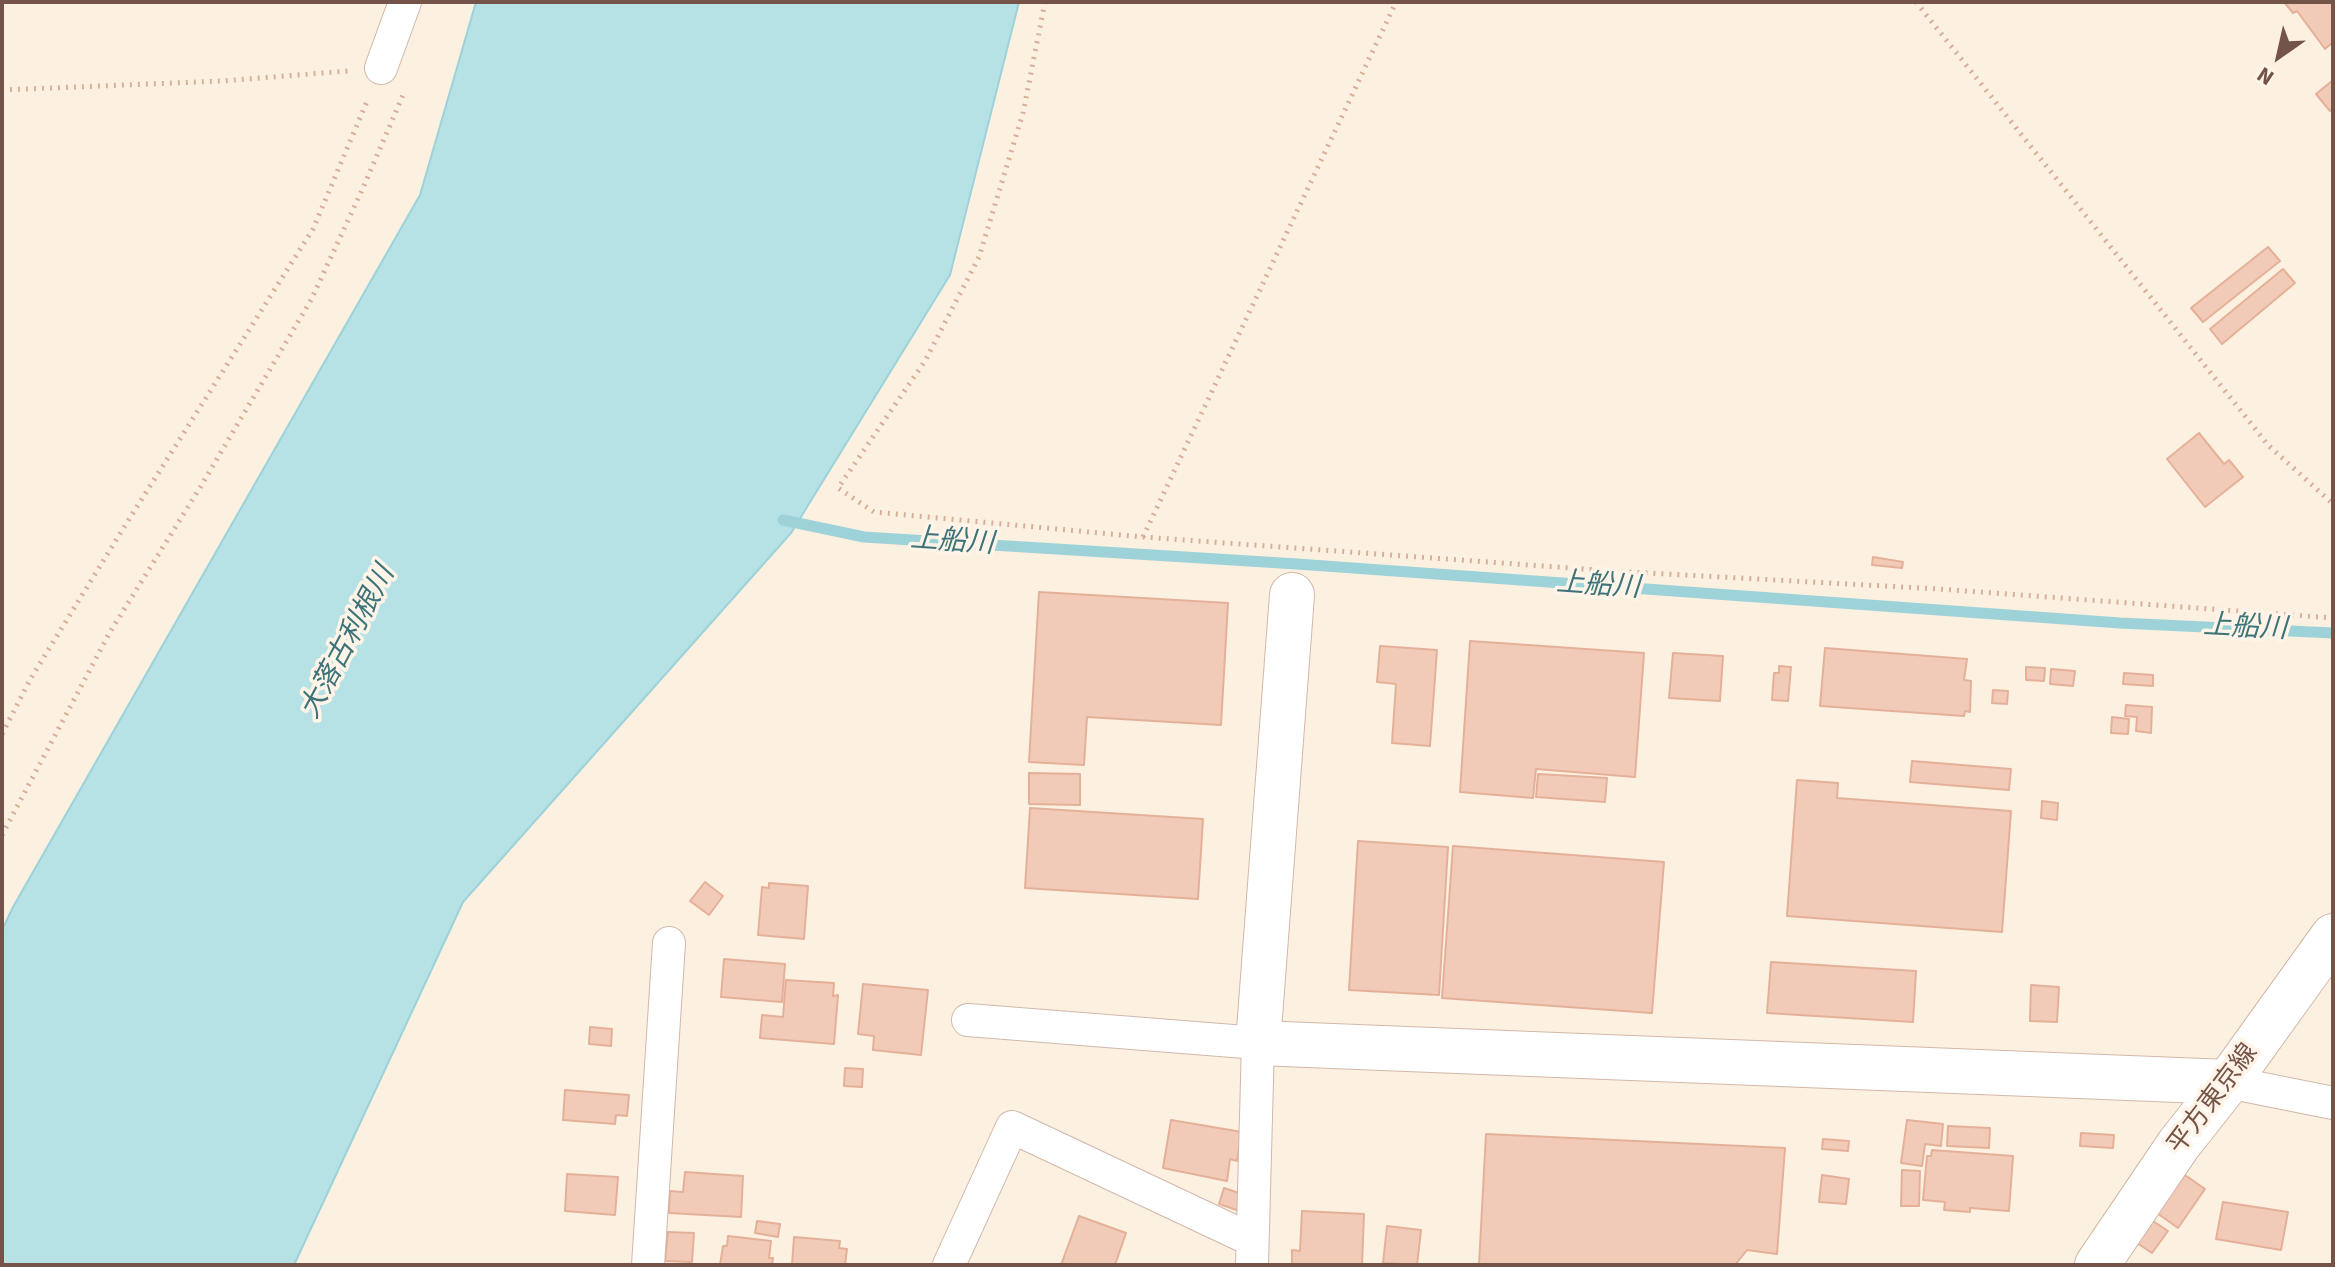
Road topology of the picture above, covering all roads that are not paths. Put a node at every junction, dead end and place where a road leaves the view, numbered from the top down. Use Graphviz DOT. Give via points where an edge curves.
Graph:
graph roads {
  1 [pos="405,2"];
  2 [pos="381,68"];
  3 [pos="1292,595"];
  4 [pos="2333,936"];
  5 [pos="669,943"];
  6 [pos="968,1020"];
  7 [pos="1258,1043"];
  8 [pos="2228,1082"];
  9 [pos="2333,1103"];
  10 [pos="1252,1253"];
  11 [pos="648,1265"];
  12 [pos="949,1265"];
  13 [pos="2097,1265"];
  1 -- 2 [label="street"];
  3 -- 7 [label="street"];
  4 -- 8 [label="street, 平方東京線"];
  5 -- 11 [label="street"];
  6 -- 7 [label="street"];
  7 -- 8 [label="street"];
  7 -- 10 [label="street"];
  8 -- 9 [label="street"];
  8 -- 13 [label="street, 平方東京線"];
  10 -- 12 [label="street" via="1012,1127"];
}
